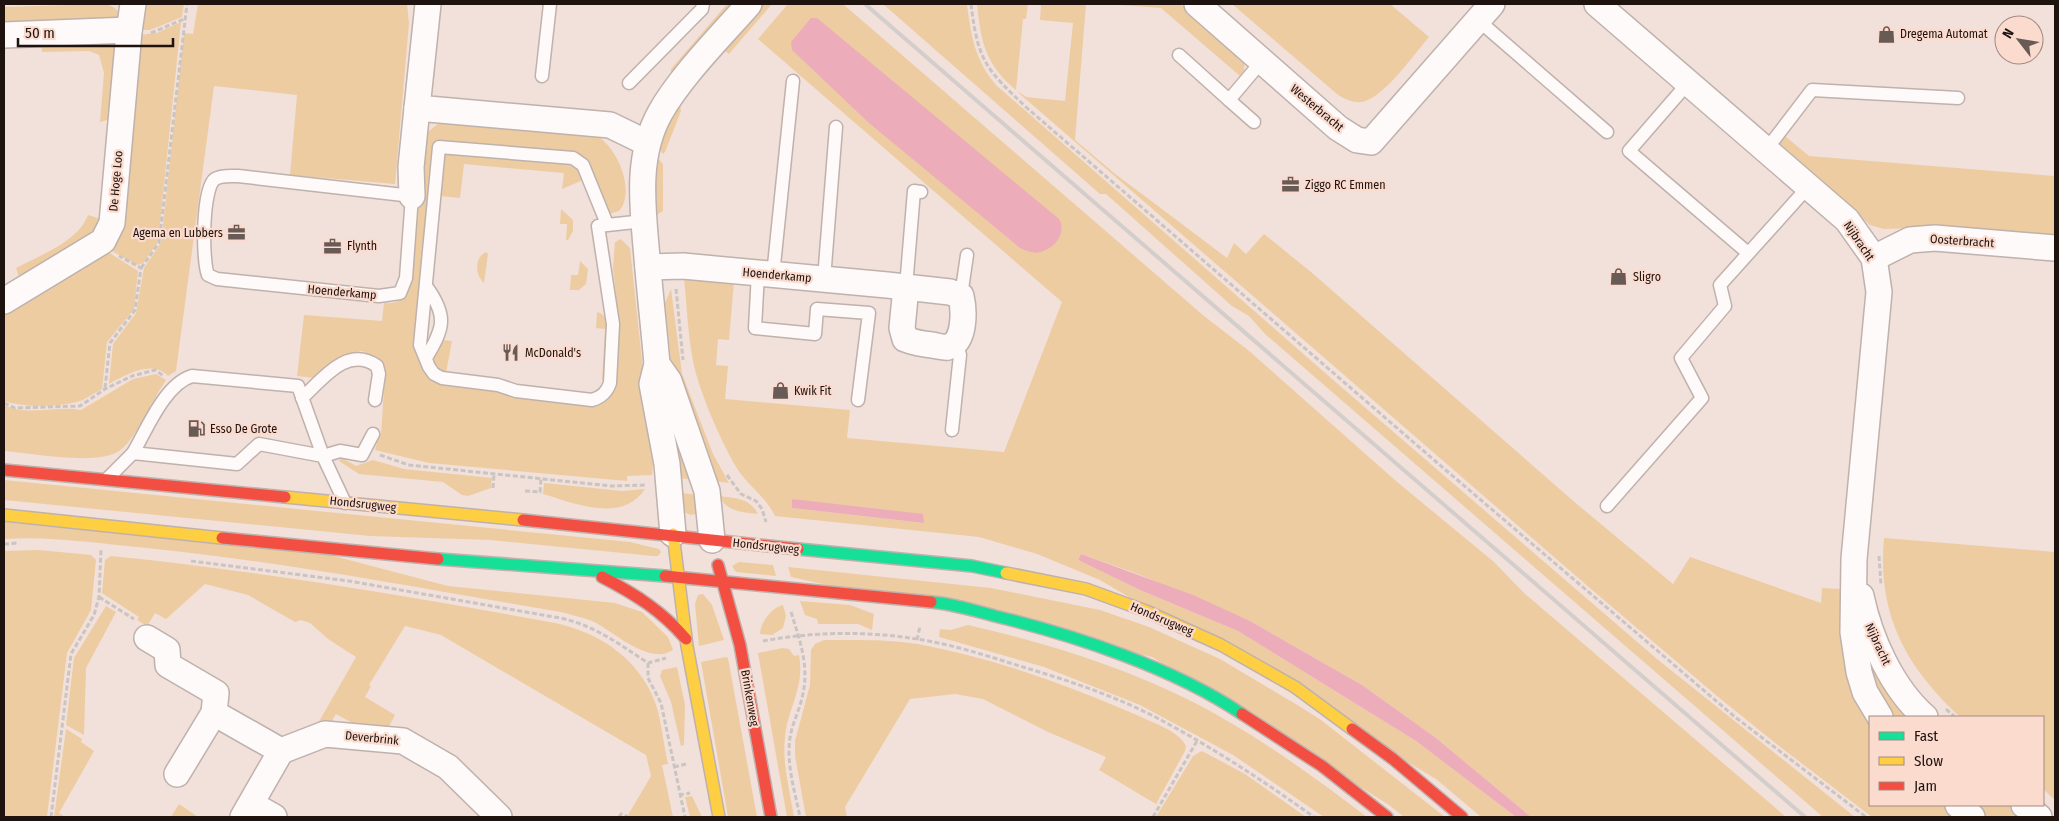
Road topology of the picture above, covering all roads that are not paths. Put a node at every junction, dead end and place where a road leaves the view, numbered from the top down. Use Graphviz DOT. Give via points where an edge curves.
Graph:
graph roads {
  1 [pos="133,4"];
  2 [pos="428,4"];
  3 [pos="550,4"];
  4 [pos="703,4"];
  5 [pos="748,4"];
  6 [pos="1197,4"];
  7 [pos="1596,4"];
  8 [pos="1485,12"];
  9 [pos="129,31"];
  10 [pos="4,35"];
  11 [pos="1179,55"];
  12 [pos="1262,61"];
  13 [pos="542,76"];
  14 [pos="793,81"];
  15 [pos="629,83"];
  16 [pos="1688,83"];
  17 [pos="1958,98"];
  18 [pos="1230,100"];
  19 [pos="417,108"];
  20 [pos="1254,122"];
  21 [pos="836,127"];
  22 [pos="1607,132"];
  23 [pos="647,143"];
  24 [pos="1766,150"];
  25 [pos="1808,187"];
  26 [pos="921,192"];
  27 [pos="412,196"];
  28 [pos="644,221"];
  29 [pos="607,224"];
  30 [pos="2055,248"];
  31 [pos="1748,254"];
  32 [pos="967,255"];
  33 [pos="1874,258"];
  34 [pos="648,267"];
  35 [pos="766,274"];
  36 [pos="824,279"];
  37 [pos="426,286"];
  38 [pos="906,287"];
  39 [pos="962,296"];
  40 [pos="4,301"];
  41 [pos="956,342"];
  42 [pos="426,358"];
  43 [pos="657,364"];
  44 [pos="302,398"];
  45 [pos="376,400"];
  46 [pos="858,400"];
  47 [pos="952,430"];
  48 [pos="373,434"];
  49 [pos="133,453"];
  50 [pos="323,456"];
  51 [pos="4,470"];
  52 [pos="106,480"];
  53 [pos="345,502"];
  54 [pos="1608,506"];
  55 [pos="4,515"];
  56 [pos="673,534"];
  57 [pos="712,540"];
  58 [pos="1854,560"];
  59 [pos="589,571"];
  60 [pos="680,577"];
  61 [pos="722,580"];
  62 [pos="147,638"];
  63 [pos="686,640"];
  64 [pos="1932,711"];
  65 [pos="214,713"];
  66 [pos="1879,716"];
  67 [pos="281,751"];
  68 [pos="178,774"];
  69 [pos="1959,806"];
  70 [pos="2025,806"];
  71 [pos="247,810"];
  72 [pos="274,817"];
  73 [pos="499,817"];
  74 [pos="719,817"];
  75 [pos="771,817"];
  76 [pos="1387,817"];
  77 [pos="1462,817"];
  78 [pos="1972,817"];
  79 [pos="2039,817"];
  1 -- 9 [label="street, De Hoge Loo"];
  2 -- 19 [label="street, Hoenderkamp"];
  3 -- 13 [label="lane"];
  4 -- 15 [label="lane" via="702,9"];
  5 -- 23 [label="street" via="674,91"];
  6 -- 12 [label="street, Westerbracht"];
  7 -- 16 [label="street, Nijbracht"];
  8 -- 12 [label="street, Westerbracht" via="1370,142 1357,140 1338,128"];
  8 -- 22 [label="lane"];
  9 -- 10 [label="street"];
  9 -- 40 [label="street, De Hoge Loo" via="112,223 103,241"];
  11 -- 18 [label="lane"];
  12 -- 18 [label="lane"];
  14 -- 35 [label="lane"];
  16 -- 24 [label="street, Nijbracht"];
  16 -- 31 [label="lane" via="1629,151"];
  17 -- 24 [label="lane" via="1812,90"];
  18 -- 20 [label="lane"];
  19 -- 23 [label="street" via="610,125"];
  19 -- 27 [label="street, Hoenderkamp" via="411,167"];
  21 -- 36 [label="lane"];
  23 -- 28 [label="street" via="642,192"];
  24 -- 25 [label="street, Nijbracht"];
  25 -- 31 [label="lane"];
  25 -- 33 [label="street, Nijbracht" via="1847,220"];
  26 -- 38 [label="lane" via="914,191"];
  27 -- 27 [label="lane, Hoenderkamp" via="406,278 400,293 379,296 218,279 208,275 203,261 208,190 220,176"];
  28 -- 29 [label="lane"];
  28 -- 34 [label="street"];
  29 -- 37 [label="lane" via="583,165 573,158 439,147"];
  29 -- 42 [label="lane" via="598,226 613,324 611,376 608,390 600,397 592,400 516,391 498,385 442,378 434,374"];
  30 -- 33 [label="street, Oosterbracht" via="1935,238 1910,240"];
  31 -- 54 [label="lane" via="1720,285 1725,306 1681,358 1702,398"];
  32 -- 39 [label="lane"];
  33 -- 58 [label="street, Nijbracht" via="1879,292"];
  34 -- 35 [label="street, Hoenderkamp"];
  34 -- 43 [label="street"];
  35 -- 36 [label="street, Hoenderkamp"];
  35 -- 46 [label="lane" via="755,328 815,334 817,309 869,313"];
  36 -- 38 [label="street, Hoenderkamp"];
  37 -- 42 [label="lane" via="420,345"];
  37 -- 42 [label="lane" via="439,303 442,324"];
  38 -- 39 [label="street, Hoenderkamp"];
  38 -- 41 [label="street" via="902,328 905,339 916,344 948,346"];
  39 -- 41 [label="street" via="962,330"];
  41 -- 47 [label="lane" via="960,355"];
  43 -- 56 [label="street" via="652,384 667,464"];
  43 -- 57 [label="street" via="669,381 707,491"];
  44 -- 45 [label="lane" via="345,360 356,358 377,366"];
  44 -- 49 [label="lane" via="298,386 192,376 176,383"];
  44 -- 50 [label="lane"];
  48 -- 50 [label="lane" via="362,455 340,451"];
  49 -- 50 [label="lane" via="237,464 259,444"];
  49 -- 52 [label="lane"];
  50 -- 53 [label="lane"];
  51 -- 52 [label="main road, Hondsrugweg"];
  52 -- 53 [label="main road, Hondsrugweg"];
  53 -- 56 [label="main road, Hondsrugweg"];
  55 -- 59 [label="main road" via="390,555"];
  56 -- 57 [label="main road, Hondsrugweg"];
  56 -- 60 [label="main road"];
  57 -- 61 [label="main road"];
  57 -- 77 [label="main road, Hondsrugweg" via="972,566 1086,589 1146,611 1221,645 1295,687 1393,759"];
  58 -- 64 [label="street, Nijbracht" via="1865,614 1878,650 1905,696"];
  58 -- 66 [label="street, Nijbracht" via="1853,632 1859,672 1865,692"];
  59 -- 60 [label="main road"];
  59 -- 63 [label="main road" via="651,603 668,617"];
  60 -- 61 [label="main road"];
  60 -- 63 [label="main road"];
  61 -- 75 [label="main road, Brinkenweg" via="740,645"];
  61 -- 76 [label="main road" via="944,603 1034,625 1128,658 1231,706 1322,766"];
  62 -- 65 [label="street" via="167,650 168,665 216,694"];
  63 -- 74 [label="main road"];
  65 -- 67 [label="street"];
  65 -- 68 [label="street"];
  67 -- 71 [label="street"];
  67 -- 73 [label="street, Deverbrink" via="326,734 403,741 448,767"];
  69 -- 78 [label="street"];
  70 -- 79 [label="street"];
  71 -- 72 [label="street"];
}
